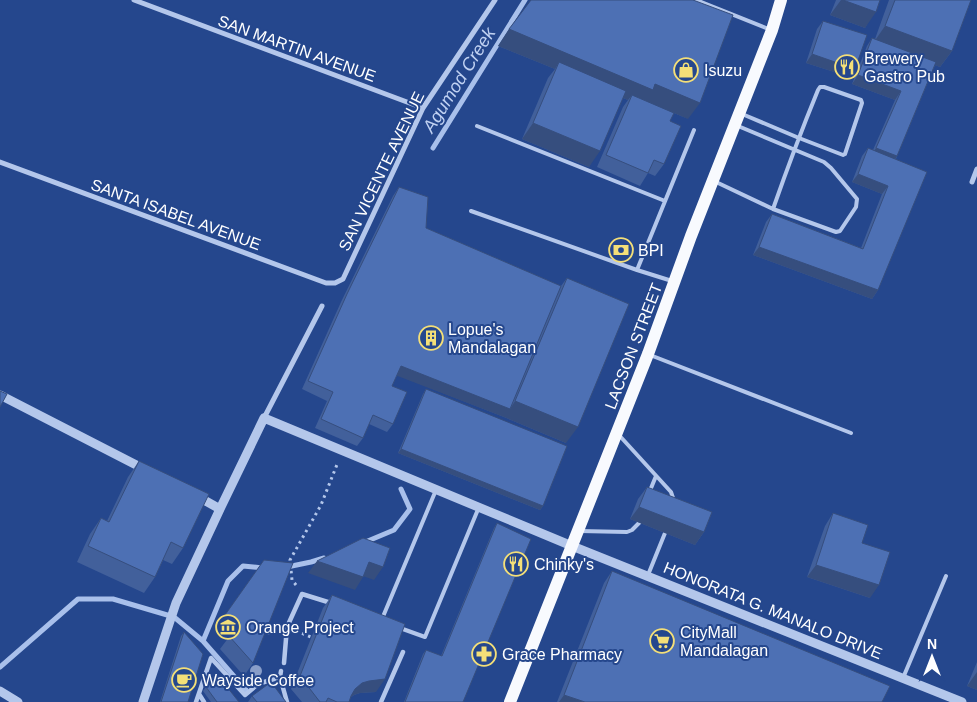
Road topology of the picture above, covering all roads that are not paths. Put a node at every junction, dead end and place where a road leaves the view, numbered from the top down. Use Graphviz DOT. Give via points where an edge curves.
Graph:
graph roads {
  1 [pos="134,0"];
  2 [pos="495,0"];
  3 [pos="696,0"];
  4 [pos="781,0"];
  5 [pos="772,30"];
  6 [pos="423,108"];
  7 [pos="740,113"];
  8 [pos="735,125"];
  9 [pos="477,126"];
  10 [pos="694,130"];
  11 [pos="799,138"];
  12 [pos="794,150"];
  13 [pos="0,162"];
  14 [pos="977,169"];
  15 [pos="714,181"];
  16 [pos="972,182"];
  17 [pos="665,201"];
  18 [pos="773,209"];
  19 [pos="471,211"];
  20 [pos="637,270"];
  21 [pos="343,279"];
  22 [pos="674,282"];
  23 [pos="322,306"];
  24 [pos="648,354"];
  25 [pos="0,395"];
  26 [pos="264,418"];
  27 [pos="617,432"];
  28 [pos="851,433"];
  29 [pos="152,473"];
  30 [pos="656,476"];
  31 [pos="436,490"];
  32 [pos="186,491"];
  33 [pos="646,502"];
  34 [pos="479,507"];
  35 [pos="673,507"];
  36 [pos="220,508"];
  37 [pos="639,523"];
  38 [pos="577,531"];
  39 [pos="665,533"];
  40 [pos="572,546"];
  41 [pos="648,576"];
  42 [pos="946,576"];
  43 [pos="333,603"];
  44 [pos="375,619"];
  45 [pos="382,621"];
  46 [pos="389,624"];
  47 [pos="396,627"];
  48 [pos="403,652"];
  49 [pos="284,663"];
  50 [pos="281,671"];
  51 [pos="280,677"];
  52 [pos="903,678"];
  53 [pos="0,691"];
  54 [pos="199,694"];
  55 [pos="18,702"];
  56 [pos="143,702"];
  57 [pos="196,702"];
  58 [pos="204,702"];
  59 [pos="287,702"];
  60 [pos="381,702"];
  61 [pos="511,702"];
  62 [pos="962,702"];
  1 -- 6 [label="street, SAN MARTIN AVENUE"];
  2 -- 6 [label="street, SAN VICENTE AVENUE"];
  3 -- 5 [label="lane"];
  4 -- 5 [label="main road, LACSON STREET"];
  5 -- 7 [label="main road, LACSON STREET"];
  6 -- 21 [label="street, SAN VICENTE AVENUE"];
  7 -- 8 [label="main road, LACSON STREET"];
  7 -- 11 [label="lane"];
  8 -- 12 [label="lane"];
  8 -- 15 [label="main road, LACSON STREET"];
  9 -- 17 [label="lane"];
  10 -- 17 [label="lane"];
  11 -- 11 [label="lane" via="845,154 861,100 820,87"];
  11 -- 12 [label="lane"];
  12 -- 18 [label="lane"];
  12 -- 18 [label="lane" via="831,168 858,199 856,207 836,232"];
  13 -- 21 [label="street, SANTA ISABEL AVENUE" via="326,283"];
  14 -- 16 [label="street"];
  15 -- 18 [label="lane"];
  15 -- 22 [label="main road, LACSON STREET"];
  17 -- 20 [label="lane"];
  19 -- 20 [label="lane"];
  20 -- 22 [label="lane"];
  22 -- 24 [label="main road, LACSON STREET"];
  23 -- 26 [label="street"];
  24 -- 27 [label="main road, LACSON STREET"];
  24 -- 28 [label="lane"];
  25 -- 29 [label="street"];
  26 -- 31 [label="street, HONORATA G. MANALO DRIVE"];
  26 -- 36 [label="street"];
  27 -- 30 [label="lane"];
  27 -- 38 [label="main road, LACSON STREET"];
  30 -- 33 [label="lane"];
  30 -- 35 [label="lane" via="671,492"];
  31 -- 34 [label="street, HONORATA G. MANALO DRIVE"];
  31 -- 45 [label="lane"];
  32 -- 36 [label="street"];
  34 -- 40 [label="street, HONORATA G. MANALO DRIVE"];
  34 -- 47 [label="lane" via="425,637"];
  36 -- 56 [label="street" via="176,603"];
  37 -- 38 [label="lane" via="627,532"];
  38 -- 40 [label="main road, LACSON STREET"];
  39 -- 41 [label="lane"];
  40 -- 41 [label="street, HONORATA G. MANALO DRIVE"];
  40 -- 61 [label="main road, LACSON STREET"];
  41 -- 52 [label="street, HONORATA G. MANALO DRIVE"];
  42 -- 52 [label="lane"];
  43 -- 49 [label="street" via="302,594 287,627"];
  44 -- 45 [label="lane"];
  45 -- 46 [label="lane"];
  48 -- 60 [label="street"];
  50 -- 51 [label="street"];
  51 -- 54 [label="street" via="258,684 246,695 210,658"];
  51 -- 59 [label="street"];
  52 -- 62 [label="street, HONORATA G. MANALO DRIVE"];
  53 -- 55 [label="street"];
  54 -- 57 [label="street"];
  54 -- 58 [label="street"];
}
